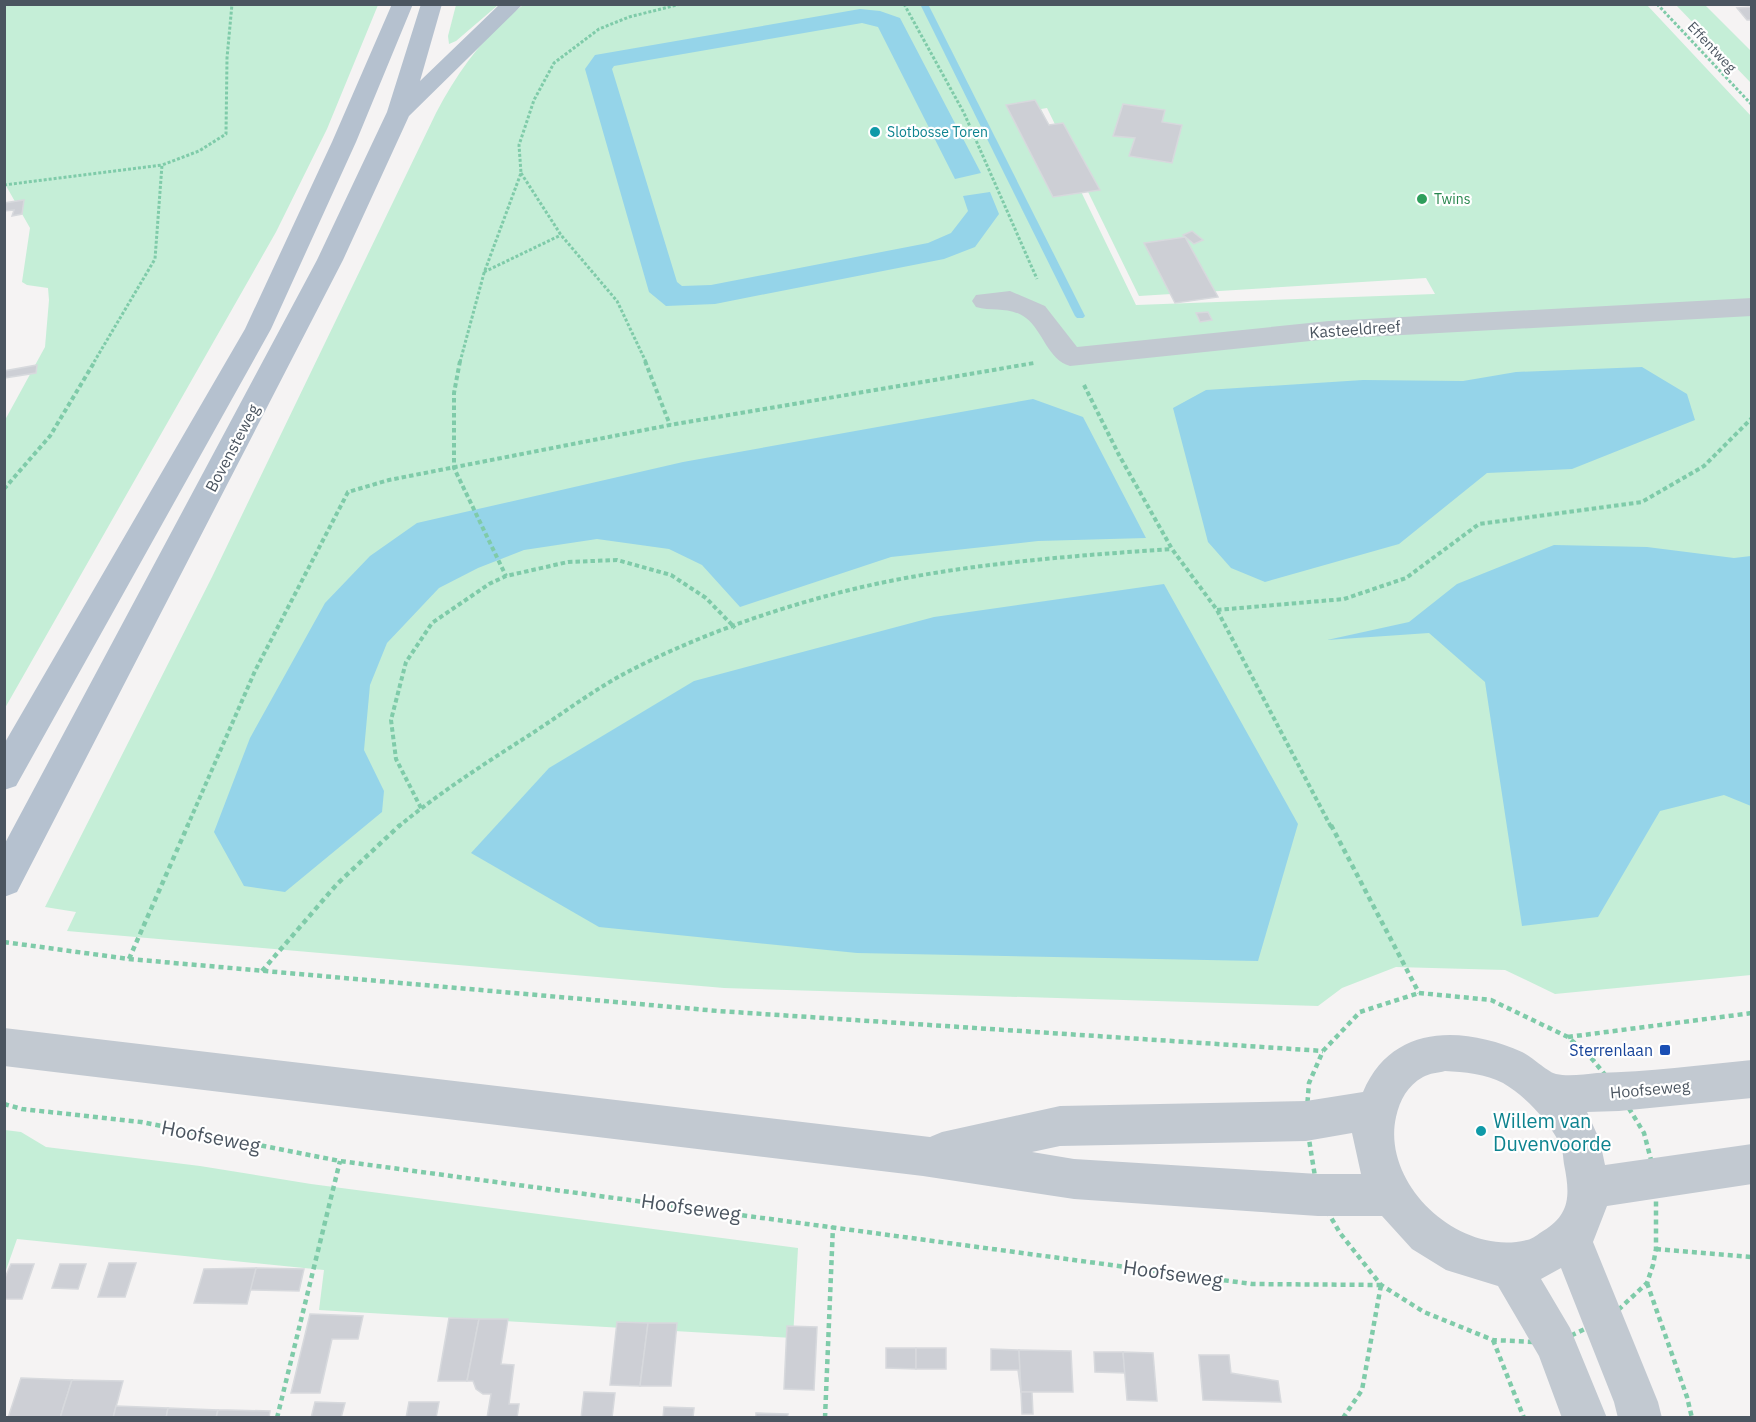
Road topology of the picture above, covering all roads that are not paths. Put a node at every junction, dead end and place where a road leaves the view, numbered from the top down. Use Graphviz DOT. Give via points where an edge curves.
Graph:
graph roads {
  1 [pos="432,4"];
  2 [pos="513,4"];
  3 [pos="402,5"];
  4 [pos="399,112"];
  5 [pos="985,300"];
  6 [pos="1752,306"];
  7 [pos="4,776"];
  8 [pos="4,881"];
  9 [pos="4,1047"];
  10 [pos="1752,1079"];
  11 [pos="1548,1094"];
  12 [pos="1375,1110"];
  13 [pos="923,1156"];
  14 [pos="1752,1164"];
  15 [pos="1589,1188"];
  16 [pos="1390,1195"];
  17 [pos="1570,1238"];
  18 [pos="1510,1266"];
  19 [pos="1585,1418"];
  20 [pos="1640,1418"];
  1 -- 4 [label="main road, Bovensteweg"];
  2 -- 4 [label="main road"];
  3 -- 7 [label="main road" via="258,329"];
  4 -- 8 [label="main road, Bovensteweg" via="330,260"];
  5 -- 6 [label="street, Kasteeldreef" via="1010,300 1036,312 1070,357 1329,330"];
  9 -- 13 [label="street"];
  10 -- 11 [label="street, Hoofseweg" via="1619,1092"];
  11 -- 12 [label="street" via="1516,1070 1480,1055 1445,1052 1413,1061 1389,1081"];
  11 -- 15 [label="street" via="1579,1138"];
  12 -- 13 [label="street" via="1306,1121 1060,1126"];
  12 -- 16 [label="street" via="1374,1151"];
  13 -- 16 [label="street" via="1074,1179 1318,1195"];
  14 -- 15 [label="street"];
  15 -- 17 [label="street" via="1586,1210"];
  16 -- 18 [label="street" via="1422,1233 1465,1258"];
  17 -- 18 [label="street" via="1554,1253"];
  17 -- 20 [label="street"];
  18 -- 19 [label="street" via="1555,1343"];
}
